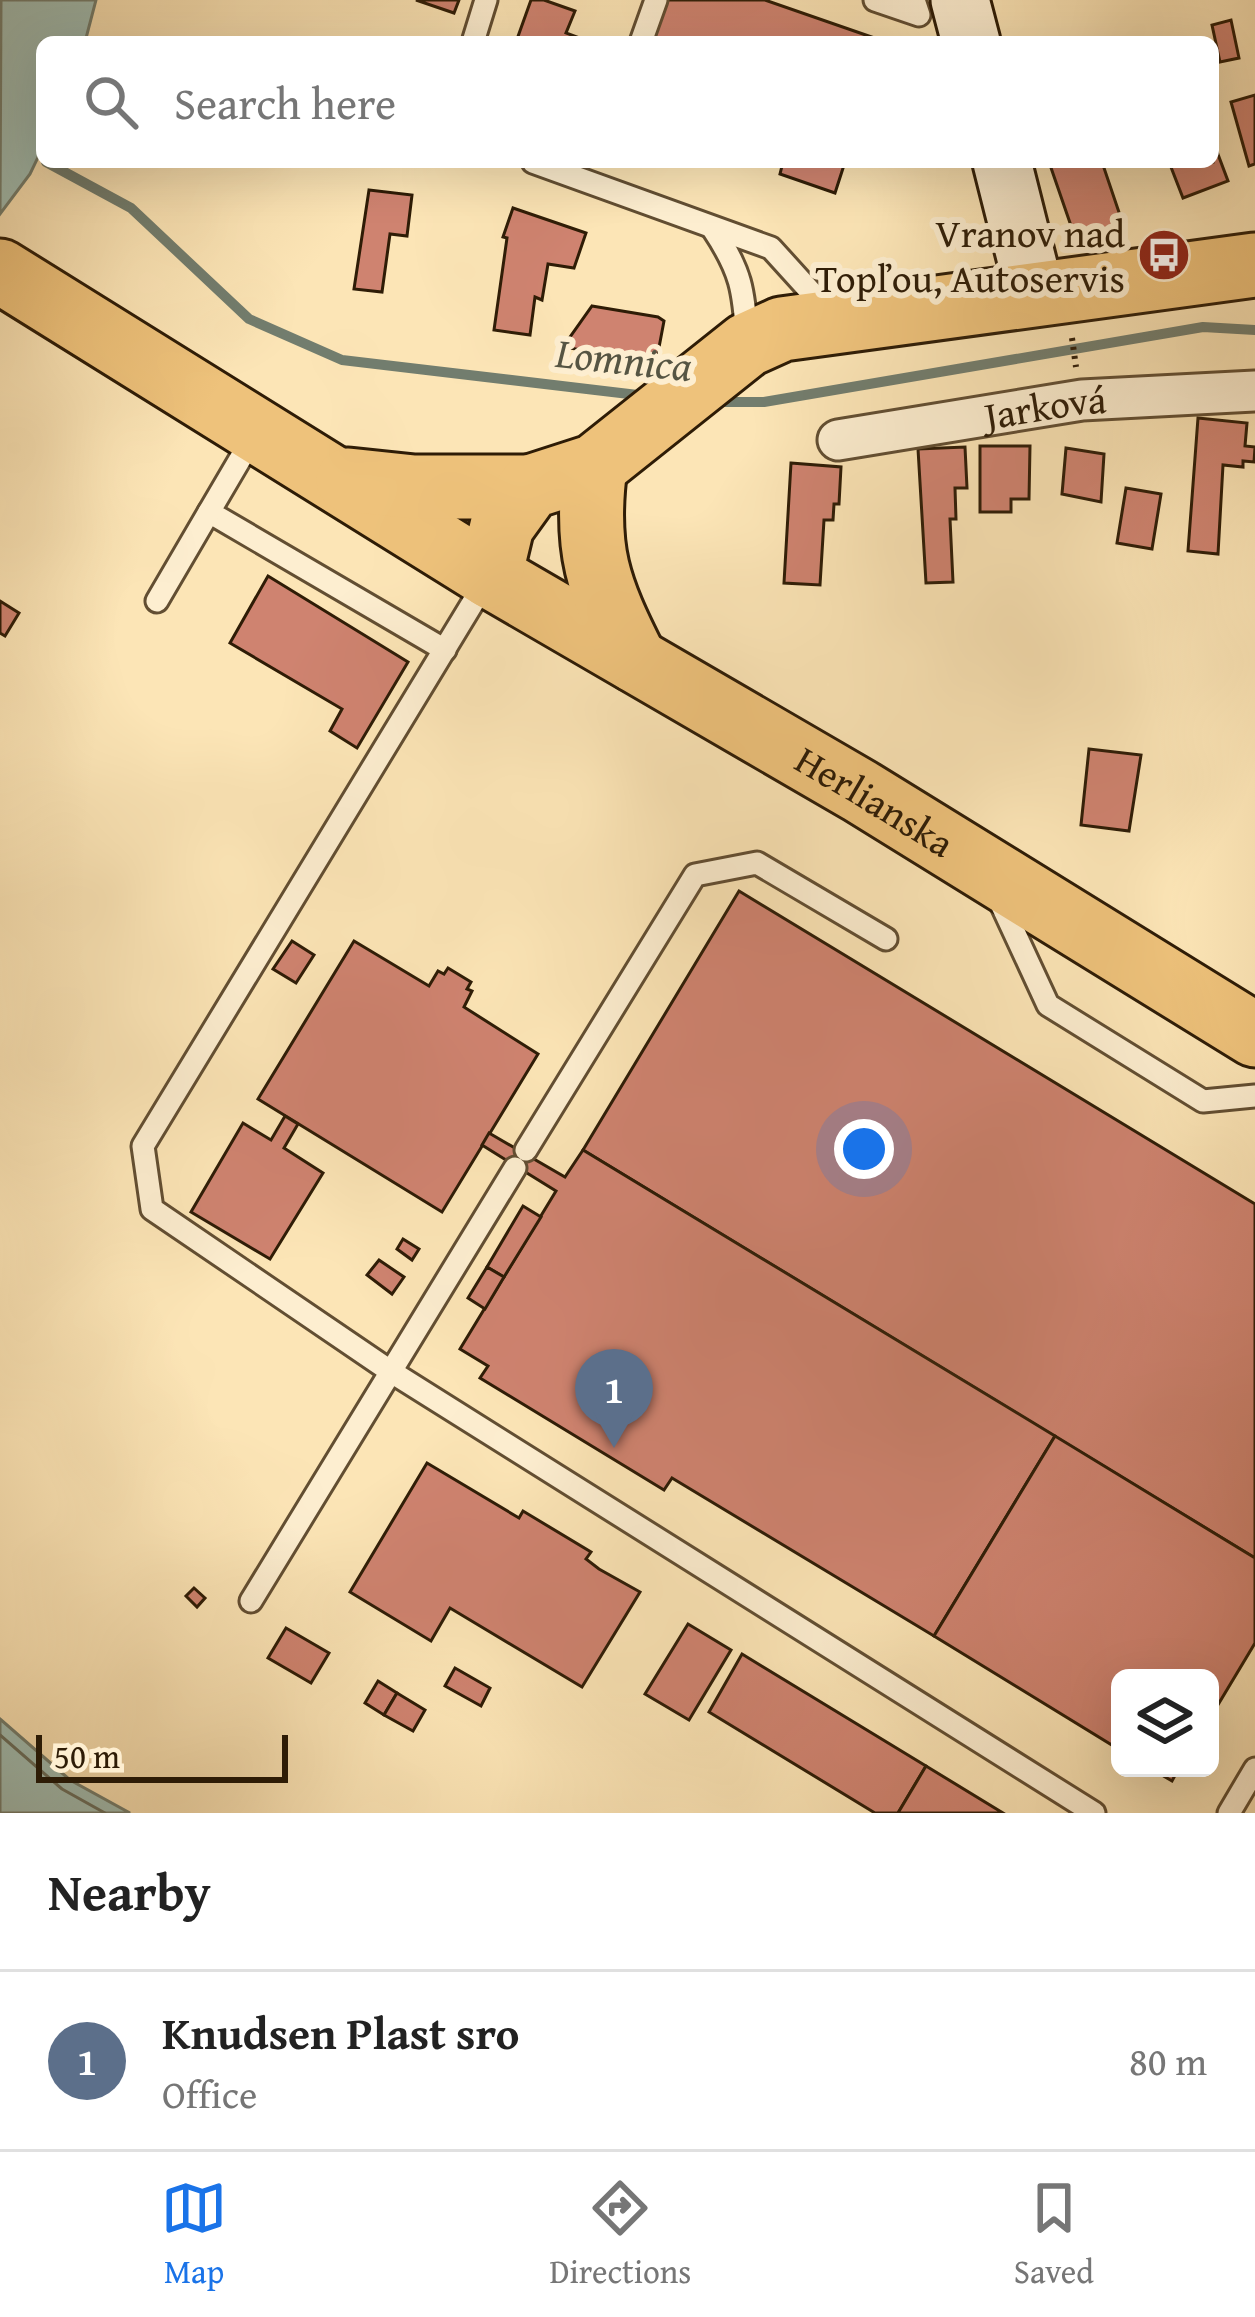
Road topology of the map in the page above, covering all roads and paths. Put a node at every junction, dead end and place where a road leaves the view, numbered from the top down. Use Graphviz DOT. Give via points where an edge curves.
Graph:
graph roads {
  1 [pos="486,0"];
  2 [pos="656,0"];
  3 [pos="875,0"];
  4 [pos="914,0"];
  5 [pos="960,0"];
  6 [pos="474,36"];
  7 [pos="643,36"];
  8 [pos="969,36"];
  9 [pos="1004,168"];
  10 [pos="594,173"];
  11 [pos="713,229"];
  12 [pos="1255,265"];
  13 [pos="0,271"];
  14 [pos="1052,308"];
  15 [pos="837,321"];
  16 [pos="747,345"];
  17 [pos="1076,367"];
  18 [pos="1255,391"];
  19 [pos="257,430"];
  20 [pos="838,440"];
  21 [pos="595,466"];
  22 [pos="334,479"];
  23 [pos="530,487"];
  24 [pos="209,512"];
  25 [pos="490,576"];
  26 [pos="157,602"];
  27 [pos="445,650"];
  28 [pos="635,661"];
  29 [pos="985,869"];
  30 [pos="886,939"];
  31 [pos="1255,1035"];
  32 [pos="1255,1096"];
  33 [pos="390,1371"];
  34 [pos="251,1601"];
  35 [pos="1255,1768"];
  36 [pos="1094,1813"];
  37 [pos="1229,1813"];
  1 -- 6 [label="lane"];
  2 -- 7 [label="lane"];
  3 -- 4 [label="lane" via="919,15"];
  5 -- 8 [label="street"];
  9 -- 14 [label="street"];
  10 -- 11 [label="lane"];
  11 -- 15 [label="lane" via="771,248"];
  11 -- 16 [label="lane" via="736,263"];
  12 -- 14 [label="main road"];
  13 -- 19 [label="main road, Herlianska"];
  14 -- 15 [label="main road"];
  14 -- 17 [label="path"];
  15 -- 16 [label="main road" via="782,329"];
  16 -- 21 [label="main road"];
  18 -- 20 [label="street, Jarková" via="1082,400"];
  19 -- 22 [label="main road, Herlianska"];
  19 -- 24 [label="lane"];
  21 -- 23 [label="main road"];
  21 -- 25 [label="main road" via="577,498"];
  21 -- 28 [label="main road" via="594,566"];
  22 -- 23 [label="main road"];
  22 -- 25 [label="main road, Herlianska"];
  23 -- 25 [label="main road" via="502,526"];
  24 -- 26 [label="lane"];
  24 -- 27 [label="lane"];
  25 -- 27 [label="lane"];
  25 -- 28 [label="main road, Herlianska"];
  27 -- 33 [label="lane" via="143,1145 152,1209"];
  28 -- 29 [label="main road, Herlianska"];
  29 -- 31 [label="main road, Herlianska"];
  29 -- 32 [label="lane" via="1048,1005 1203,1101"];
  30 -- 33 [label="lane" via="757,863 695,875"];
  33 -- 34 [label="lane"];
  33 -- 36 [label="lane"];
  35 -- 37 [label="lane"];
}
